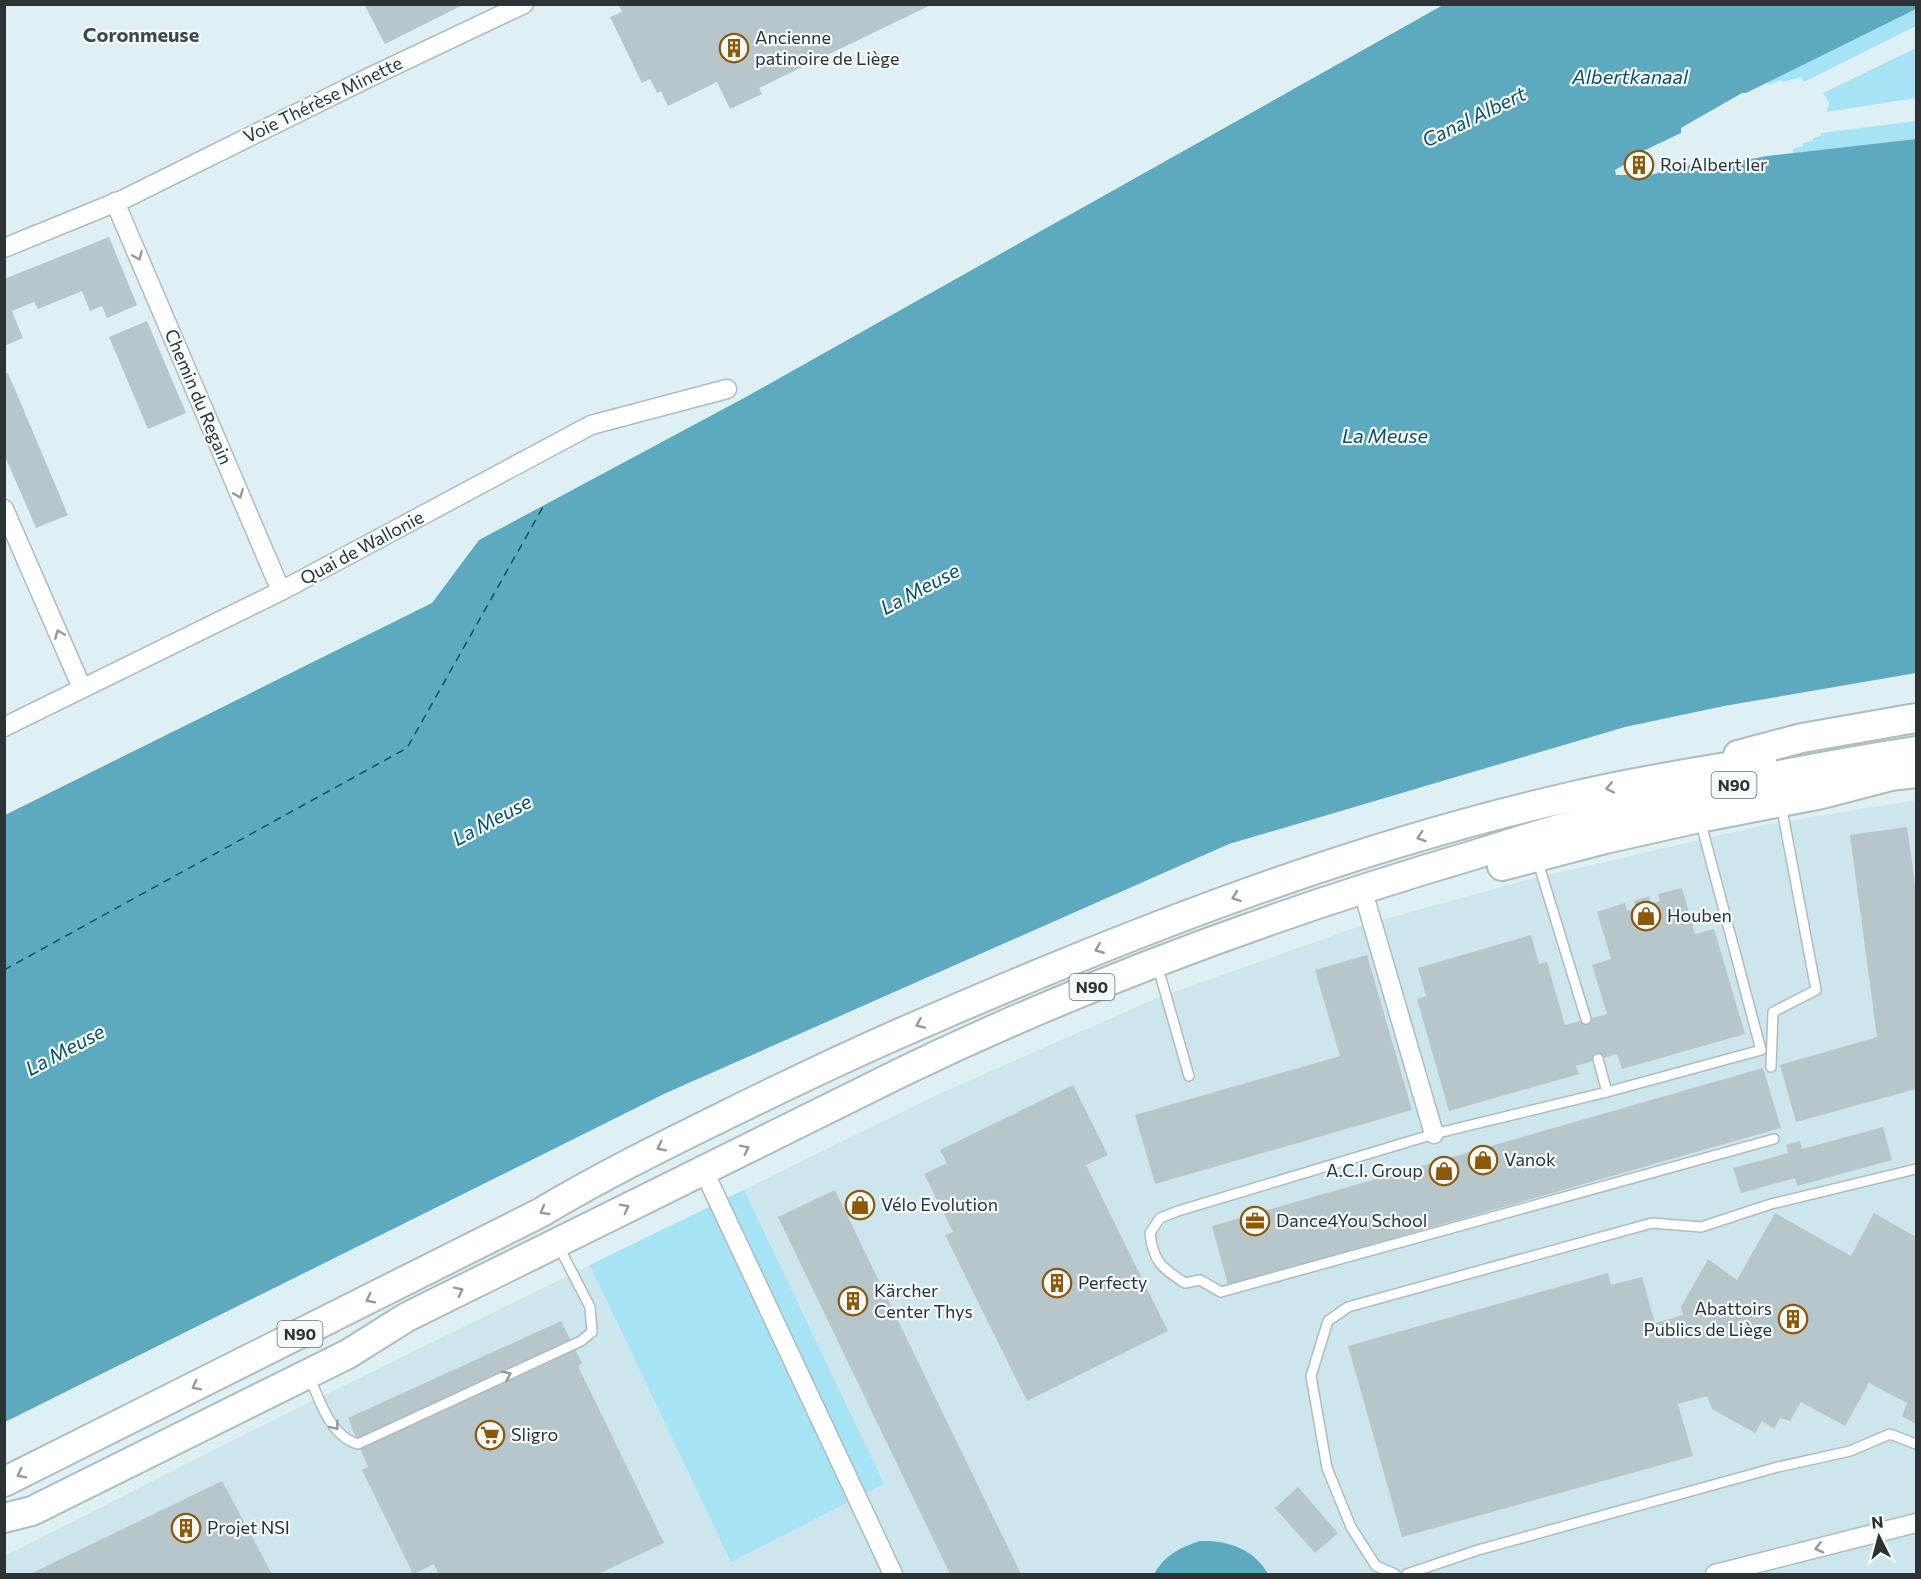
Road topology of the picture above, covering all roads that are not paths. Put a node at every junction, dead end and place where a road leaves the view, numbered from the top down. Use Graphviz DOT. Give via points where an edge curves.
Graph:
graph roads {
  1 [pos="524,4"];
  2 [pos="120,201"];
  3 [pos="4,248"];
  4 [pos="727,389"];
  5 [pos="4,509"];
  6 [pos="281,591"];
  7 [pos="82,688"];
  8 [pos="1917,718"];
  9 [pos="4,727"];
  10 [pos="1917,735"];
  11 [pos="1917,751"];
  12 [pos="1904,775"];
  13 [pos="1667,776"];
  14 [pos="1780,802"];
  15 [pos="1699,818"];
  16 [pos="1553,831"];
  17 [pos="1536,857"];
  18 [pos="1367,905"];
  19 [pos="1161,978"];
  20 [pos="1586,1019"];
  21 [pos="884,1040"];
  22 [pos="1598,1059"];
  23 [pos="1771,1066"];
  24 [pos="1189,1076"];
  25 [pos="1607,1092"];
  26 [pos="786,1128"];
  27 [pos="1434,1134"];
  28 [pos="1774,1139"];
  29 [pos="703,1169"];
  30 [pos="1917,1169"];
  31 [pos="557,1242"];
  32 [pos="406,1317"];
  33 [pos="308,1374"];
  34 [pos="1917,1444"];
  35 [pos="4,1482"];
  36 [pos="4,1516"];
  37 [pos="1917,1523"];
  38 [pos="893,1575"];
  39 [pos="1395,1575"];
  40 [pos="1407,1575"];
  41 [pos="1715,1575"];
  1 -- 2 [label="street, Voie Thérèse Minette"];
  2 -- 3 [label="street, Voie Thérèse Minette"];
  2 -- 6 [label="street, Chemin du Regain, one-way"];
  4 -- 6 [label="street, Quai de Wallonie" via="591,425"];
  7 -- 5 [label="street, one-way"];
  6 -- 7 [label="street, Quai de Wallonie"];
  7 -- 9 [label="street, Quai de Wallonie"];
  8 -- 13 [label="main road" via="1802,738"];
  10 -- 13 [label="main road, N90"];
  11 -- 16 [label="main road, N90" via="1748,782"];
  12 -- 14 [label="main road"];
  12 -- 16 [label="main road" via="1820,782 1605,826"];
  13 -- 21 [label="main road, N90, one-way" via="1496,815 1294,877 1136,934"];
  14 -- 15 [label="main road"];
  14 -- 23 [label="lane" via="1816,990 1773,1012"];
  15 -- 17 [label="main road"];
  15 -- 25 [label="lane" via="1761,1050"];
  16 -- 26 [label="main road, N90" via="1308,906 1168,956 973,1037"];
  17 -- 18 [label="main road"];
  17 -- 20 [label="lane"];
  18 -- 19 [label="main road"];
  18 -- 27 [label="street"];
  19 -- 24 [label="lane"];
  19 -- 26 [label="main road" via="1035,1029 839,1119"];
  21 -- 29 [label="main road" via="827,1075 707,1137 698,1147"];
  21 -- 35 [label="main road, N90, one-way" via="594,1181 540,1214"];
  22 -- 25 [label="lane"];
  25 -- 27 [label="lane"];
  29 -- 26 [label="main road, N90, one-way"];
  27 -- 28 [label="lane" via="1161,1218 1150,1233 1152,1251 1162,1268 1185,1283 1200,1280 1221,1292"];
  31 -- 29 [label="main road, N90, one-way"];
  29 -- 38 [label="street"];
  30 -- 39 [label="lane" via="1771,1204 1701,1227 1652,1223 1348,1307 1328,1321 1311,1376 1327,1468 1351,1527 1376,1566"];
  32 -- 31 [label="main road, N90, one-way"];
  33 -- 31 [label="lane, one-way" via="331,1424 348,1441 358,1444 580,1341 592,1332 590,1307"];
  32 -- 33 [label="main road"];
  32 -- 36 [label="main road, N90" via="370,1329 27,1500"];
  33 -- 36 [label="main road" via="32,1511"];
  34 -- 40 [label="lane" via="1890,1434 1850,1451 1778,1467 1478,1550"];
  37 -- 41 [label="street, one-way"];
}
